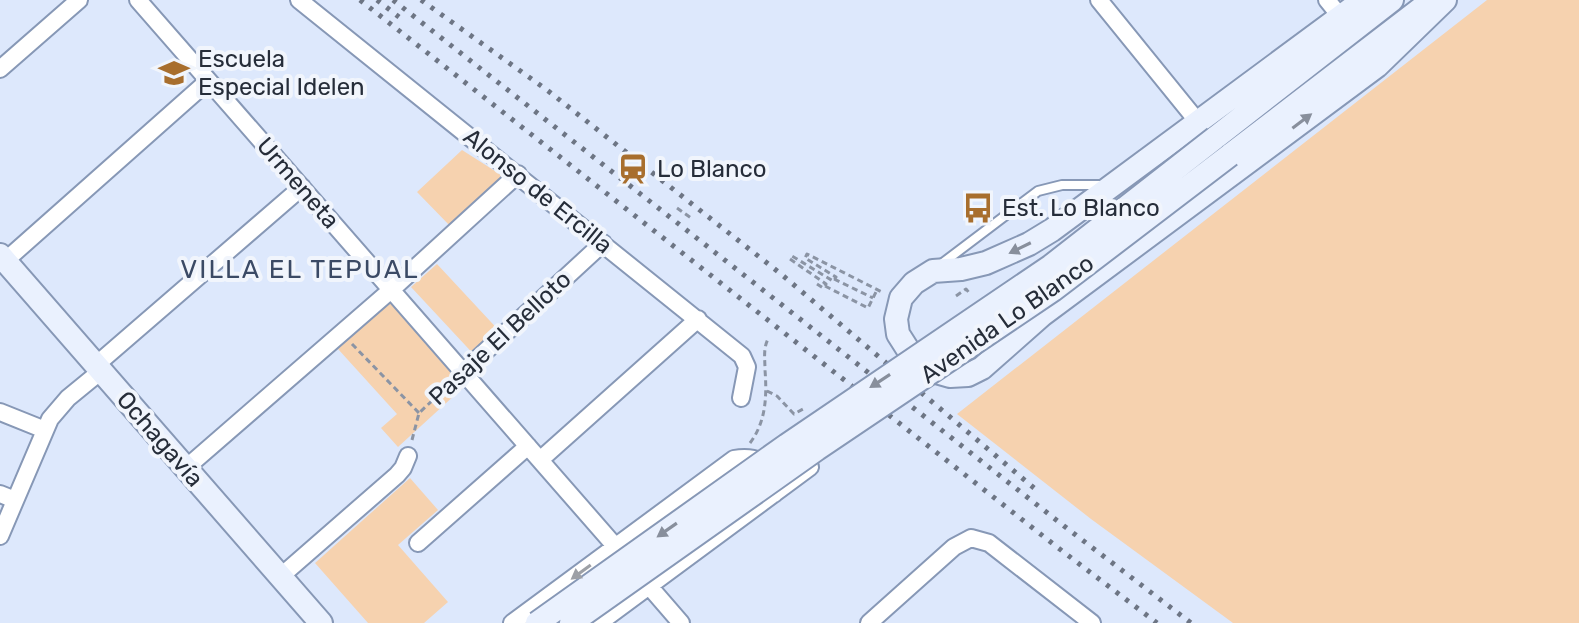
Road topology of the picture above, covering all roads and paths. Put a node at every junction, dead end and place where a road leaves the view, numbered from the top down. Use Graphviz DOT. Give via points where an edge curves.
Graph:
graph roads {
  1 [pos="79,0"];
  2 [pos="299,0"];
  3 [pos="1099,0"];
  4 [pos="1363,0"];
  5 [pos="1392,0"];
  6 [pos="1432,0"];
  7 [pos="1445,0"];
  8 [pos="143,2"];
  9 [pos="1333,8"];
  10 [pos="0,69"];
  11 [pos="208,81"];
  12 [pos="1198,122"];
  13 [pos="1223,146"];
  14 [pos="518,174"];
  15 [pos="1113,185"];
  16 [pos="302,187"];
  17 [pos="677,208"];
  18 [pos="691,218"];
  19 [pos="603,243"];
  20 [pos="2,258"];
  21 [pos="933,271"];
  22 [pos="834,279"];
  23 [pos="817,284"];
  24 [pos="824,286"];
  25 [pos="391,290"];
  26 [pos="877,290"];
  27 [pos="885,294"];
  28 [pos="873,298"];
  29 [pos="698,319"];
  30 [pos="342,333"];
  31 [pos="768,339"];
  32 [pos="98,368"];
  33 [pos="463,372"];
  34 [pos="766,391"];
  35 [pos="741,398"];
  36 [pos="814,401"];
  37 [pos="0,412"];
  38 [pos="419,413"];
  39 [pos="45,430"];
  40 [pos="528,446"];
  41 [pos="408,456"];
  42 [pos="822,457"];
  43 [pos="734,459"];
  44 [pos="540,460"];
  45 [pos="186,468"];
  46 [pos="774,494"];
  47 [pos="8,497"];
  48 [pos="0,536"];
  49 [pos="418,543"];
  50 [pos="615,546"];
  51 [pos="280,577"];
  52 [pos="649,586"];
  53 [pos="321,623"];
  54 [pos="512,623"];
  55 [pos="537,623"];
  56 [pos="571,623"];
  57 [pos="599,623"];
  58 [pos="681,623"];
  59 [pos="869,623"];
  60 [pos="1092,623"];
  1 -- 10 [label="street"];
  2 -- 14 [label="street, Alonso de Ercilla"];
  3 -- 12 [label="street"];
  4 -- 9 [label="main road"];
  5 -- 13 [label="main road, Avenida Lo Blanco"];
  6 -- 13 [label="main road, Avenida Lo Blanco"];
  21 -- 7 [label="main road, one-way" via="901,298 898,334 929,370 968,375 1377,66"];
  8 -- 11 [label="street, Urmeneta"];
  9 -- 12 [label="main road"];
  11 -- 16 [label="street, Urmeneta"];
  11 -- 20 [label="street"];
  12 -- 15 [label="main road"];
  13 -- 55 [label="main road, Avenida Lo Blanco, one-way, bridge"];
  13 -- 56 [label="main road, Avenida Lo Blanco, bridge" via="1053,290"];
  14 -- 19 [label="street, Alonso de Ercilla"];
  14 -- 25 [label="street"];
  15 -- 21 [label="main road, one-way" via="1029,244 986,263"];
  15 -- 21 [label="lane" via="1062,185 1038,191"];
  16 -- 25 [label="street, Urmeneta"];
  16 -- 32 [label="street"];
  17 -- 18 [label="path"];
  19 -- 29 [label="street, Alonso de Ercilla"];
  19 -- 33 [label="street, Pasaje El Belloto"];
  20 -- 32 [label="main road, Ochagavía"];
  22 -- 24 [label="path" via="792,256"];
  22 -- 26 [label="path" via="805,258 807,254"];
  22 -- 28 [label="path"];
  23 -- 24 [label="path"];
  24 -- 28 [label="path" via="868,308"];
  25 -- 30 [label="street"];
  25 -- 33 [label="street, Urmeneta"];
  26 -- 27 [label="path"];
  26 -- 28 [label="path"];
  29 -- 35 [label="street, Alonso de Ercilla" via="746,360"];
  29 -- 44 [label="street"];
  30 -- 38 [label="path"];
  30 -- 45 [label="street"];
  31 -- 34 [label="path"];
  32 -- 39 [label="street"];
  32 -- 45 [label="main road, Ochagavía"];
  33 -- 38 [label="path, Pasaje El Belloto"];
  33 -- 40 [label="street, Urmeneta"];
  34 -- 36 [label="path" via="794,414"];
  34 -- 43 [label="path" via="761,425"];
  37 -- 39 [label="street"];
  38 -- 41 [label="path, Pasaje El Belloto"];
  39 -- 47 [label="street"];
  40 -- 44 [label="street, Urmeneta"];
  40 -- 49 [label="street"];
  41 -- 51 [label="street" via="397,475"];
  42 -- 46 [label="street"];
  43 -- 46 [label="street" via="762,462 774,476"];
  43 -- 50 [label="street"];
  44 -- 50 [label="street, Urmeneta"];
  45 -- 51 [label="main road, Ochagavía"];
  46 -- 52 [label="street"];
  47 -- 48 [label="street"];
  50 -- 54 [label="street, one-way"];
  51 -- 53 [label="main road, Ochagavía"];
  52 -- 57 [label="street"];
  52 -- 58 [label="street"];
  59 -- 60 [label="street" via="971,538 989,543"];
}
